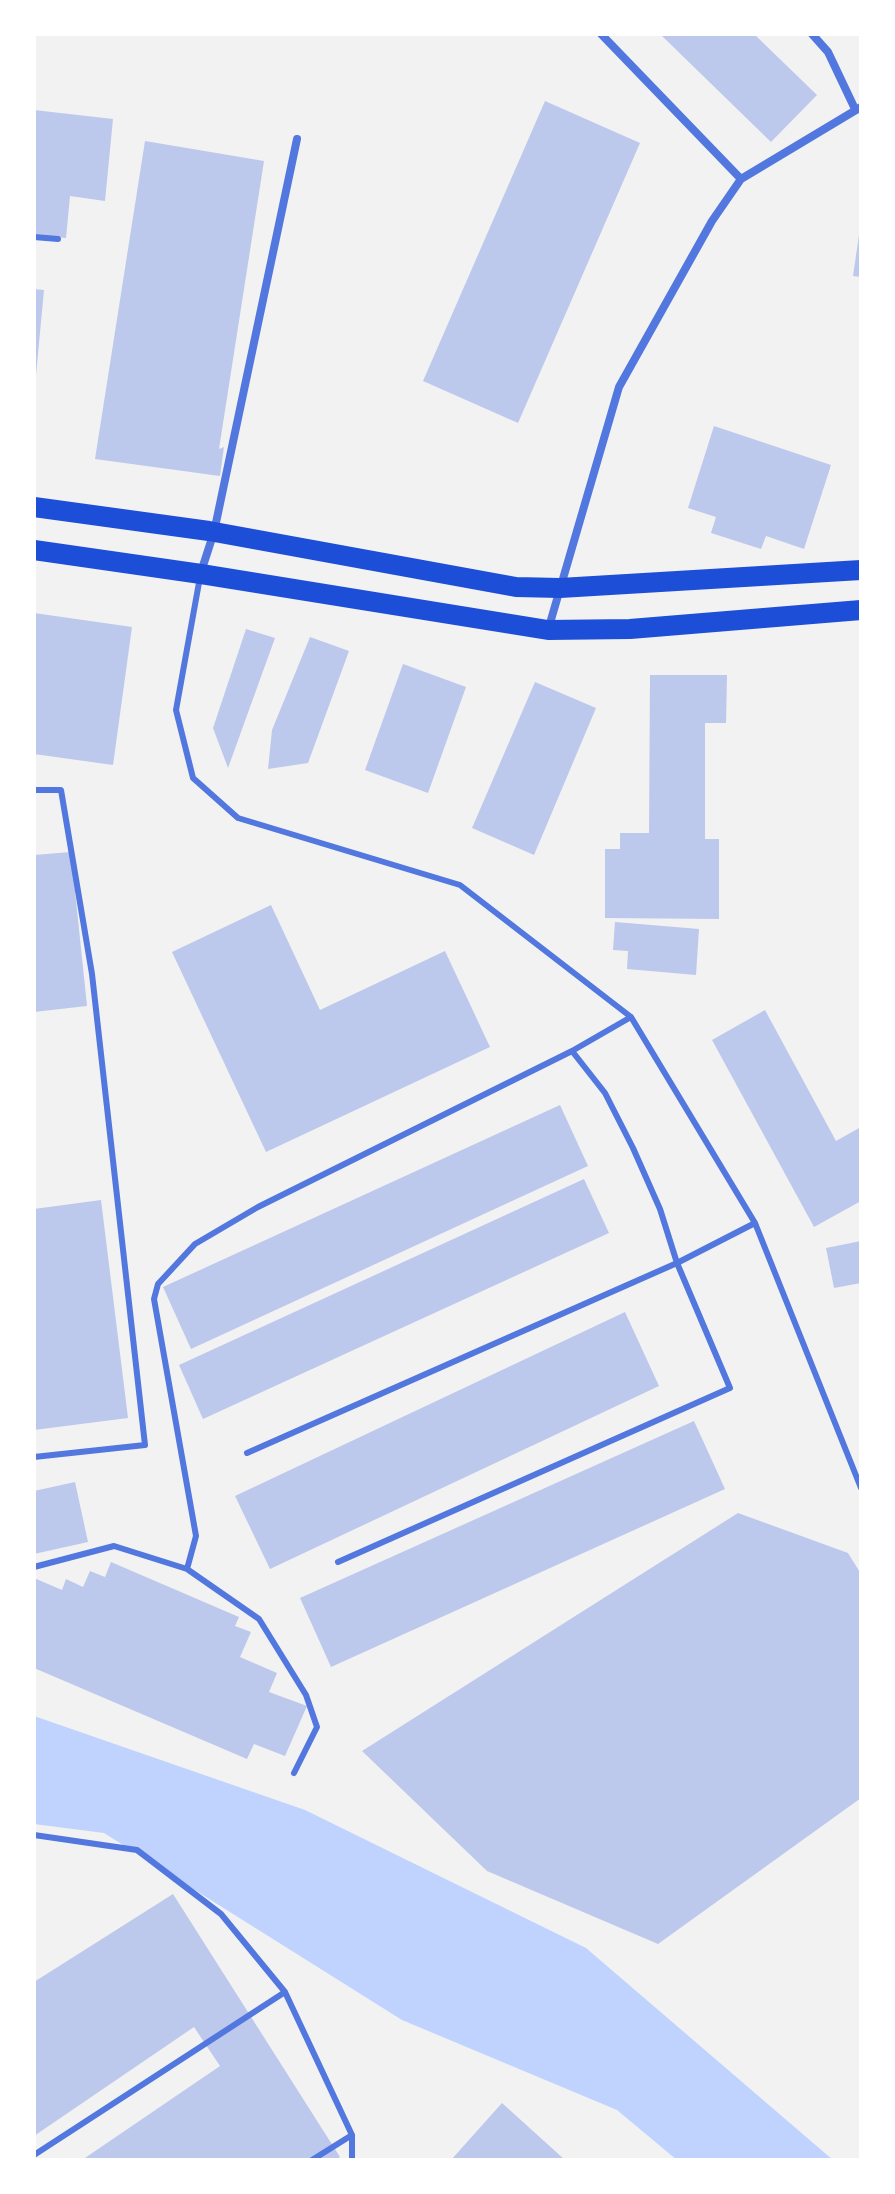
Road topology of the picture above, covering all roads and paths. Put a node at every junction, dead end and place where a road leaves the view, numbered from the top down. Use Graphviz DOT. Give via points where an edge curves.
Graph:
graph roads {
  1 [pos="601,34"];
  2 [pos="812,34"];
  3 [pos="858,108"];
  4 [pos="297,139"];
  5 [pos="741,179"];
  6 [pos="34,237"];
  7 [pos="58,239"];
  8 [pos="34,507"];
  9 [pos="214,532"];
  10 [pos="34,550"];
  11 [pos="861,570"];
  12 [pos="201,574"];
  13 [pos="560,588"];
  14 [pos="861,610"];
  15 [pos="548,630"];
  16 [pos="34,790"];
  17 [pos="631,1017"];
  18 [pos="572,1051"];
  19 [pos="755,1223"];
  20 [pos="677,1263"];
  21 [pos="247,1453"];
  22 [pos="34,1457"];
  23 [pos="861,1488"];
  24 [pos="338,1562"];
  25 [pos="34,1567"];
  26 [pos="187,1569"];
  27 [pos="294,1773"];
  28 [pos="34,1835"];
  29 [pos="285,1992"];
  30 [pos="352,2135"];
  31 [pos="34,2155"];
  32 [pos="312,2160"];
  33 [pos="352,2160"];
  1 -- 5 [label="street"];
  2 -- 3 [label="street" via="828,52"];
  3 -- 5 [label="street"];
  4 -- 9 [label="street"];
  5 -- 13 [label="street" via="619,387"];
  6 -- 7 [label="lane"];
  8 -- 9 [label="main road"];
  9 -- 12 [label="street"];
  9 -- 13 [label="main road" via="516,587"];
  10 -- 12 [label="main road"];
  11 -- 13 [label="main road"];
  12 -- 15 [label="main road"];
  12 -- 17 [label="lane" via="176,710 193,778 238,818 460,885"];
  13 -- 15 [label="street"];
  14 -- 15 [label="main road" via="630,629"];
  16 -- 22 [label="lane" via="61,790 92,974 145,1445"];
  17 -- 18 [label="lane"];
  17 -- 19 [label="lane"];
  18 -- 20 [label="lane" via="605,1093 633,1148"];
  18 -- 26 [label="lane" via="258,1207 195,1244 158,1284 154,1299 196,1536"];
  19 -- 20 [label="lane"];
  19 -- 23 [label="lane"];
  20 -- 21 [label="lane"];
  20 -- 24 [label="lane" via="730,1388"];
  25 -- 26 [label="lane" via="114,1546"];
  26 -- 27 [label="lane" via="259,1619 306,1695 317,1727"];
  28 -- 29 [label="lane" via="137,1850 221,1914"];
  29 -- 30 [label="lane"];
  29 -- 31 [label="lane"];
  30 -- 32 [label="lane"];
  30 -- 33 [label="lane"];
}
